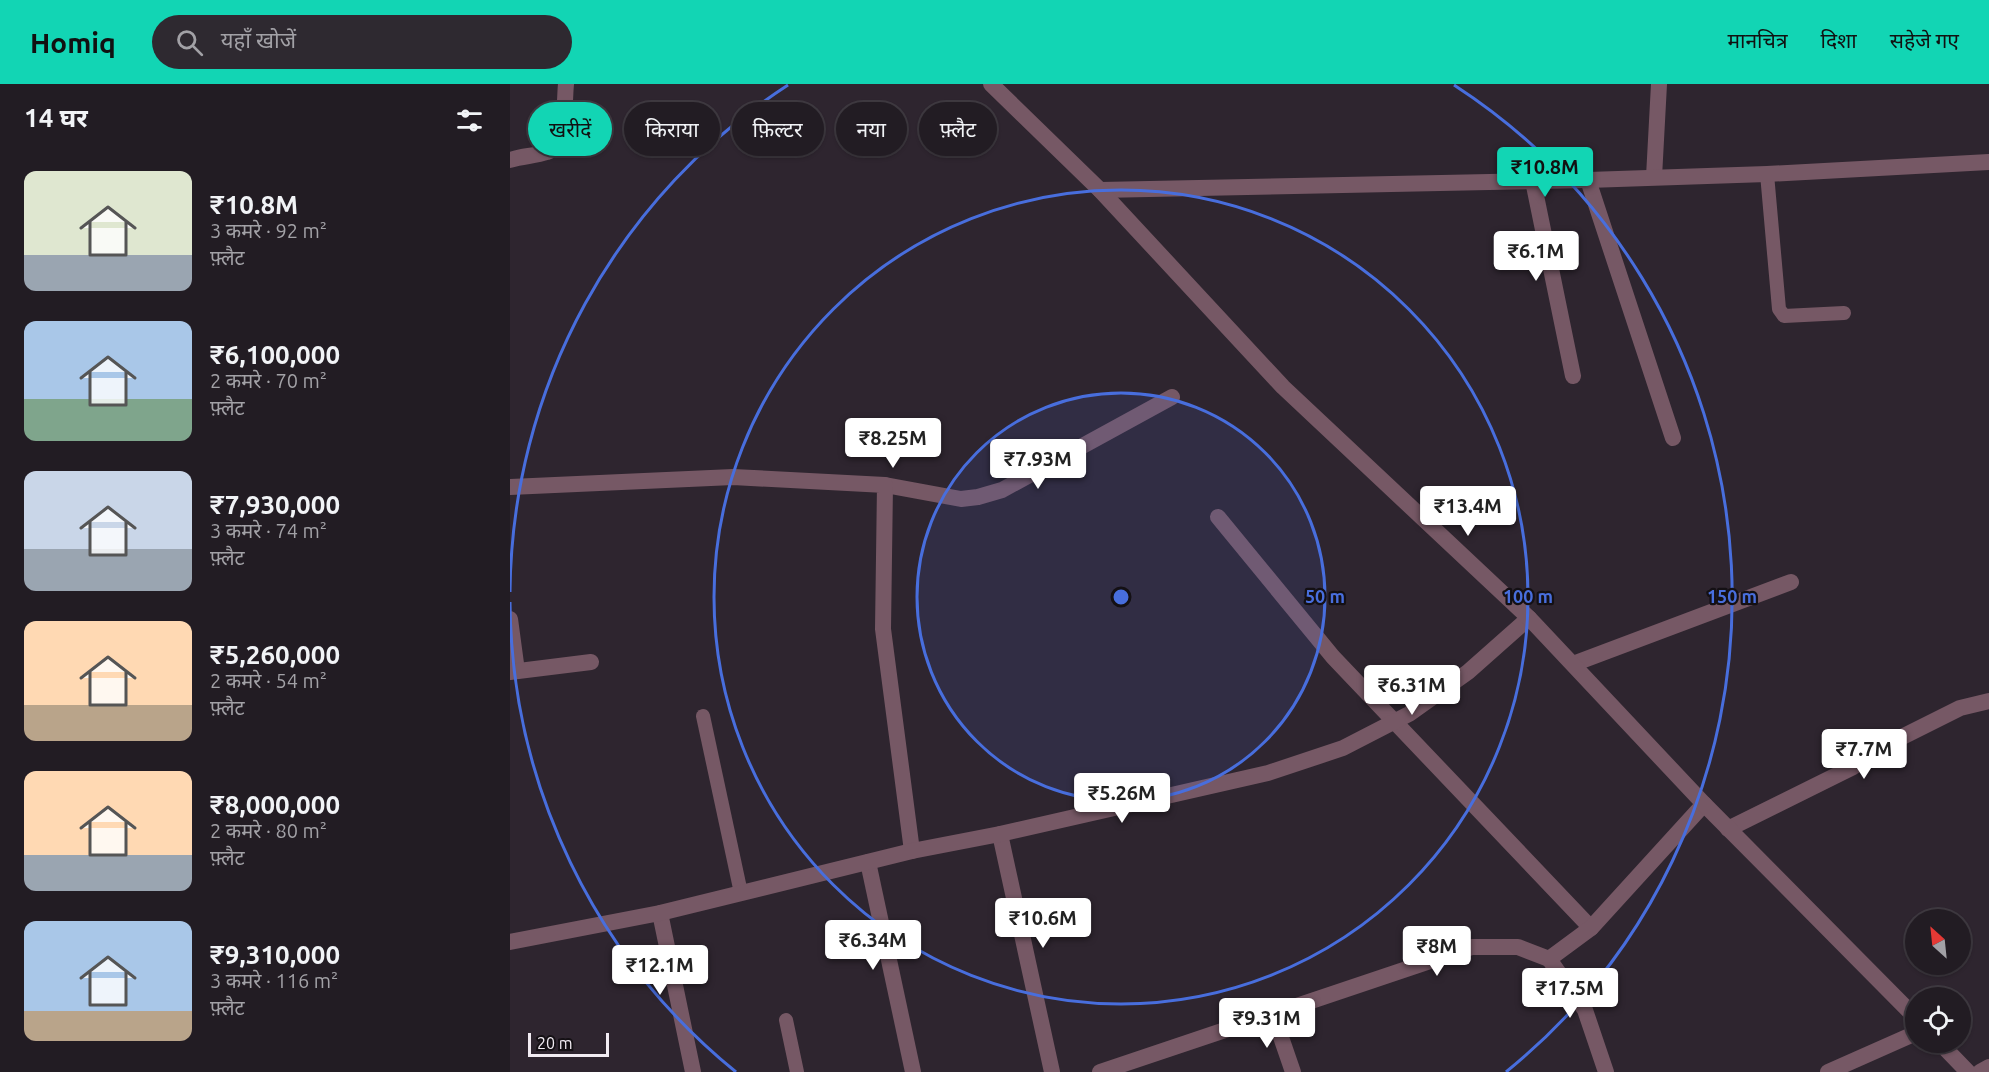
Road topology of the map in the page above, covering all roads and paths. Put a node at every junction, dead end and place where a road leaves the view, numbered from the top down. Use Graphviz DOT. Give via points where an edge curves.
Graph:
graph roads {
  1 [pos="566,84"];
  2 [pos="991,84"];
  3 [pos="1659,84"];
  4 [pos="510,160"];
  5 [pos="1989,162"];
  6 [pos="1767,174"];
  7 [pos="1654,177"];
  8 [pos="1588,180"];
  9 [pos="1533,181"];
  10 [pos="1100,190"];
  11 [pos="1844,313"];
  12 [pos="1573,376"];
  13 [pos="1172,397"];
  14 [pos="1674,438"];
  15 [pos="885,485"];
  16 [pos="510,487"];
  17 [pos="1218,517"];
  18 [pos="1791,582"];
  19 [pos="1529,618"];
  20 [pos="510,619"];
  21 [pos="591,662"];
  22 [pos="1573,664"];
  23 [pos="514,672"];
  24 [pos="1989,701"];
  25 [pos="703,716"];
  26 [pos="1394,722"];
  27 [pos="1704,804"];
  28 [pos="1728,829"];
  29 [pos="1000,834"];
  30 [pos="912,851"];
  31 [pos="868,862"];
  32 [pos="741,893"];
  33 [pos="660,913"];
  34 [pos="1591,928"];
  35 [pos="510,942"];
  36 [pos="1549,959"];
  37 [pos="1905,1007"];
  38 [pos="1273,1014"];
  39 [pos="786,1020"];
  40 [pos="1905,1038"];
  41 [pos="1950,1053"];
  42 [pos="1989,1067"];
  43 [pos="693,1072"];
  44 [pos="797,1072"];
  45 [pos="913,1072"];
  46 [pos="1052,1072"];
  47 [pos="1100,1072"];
  48 [pos="1293,1072"];
  49 [pos="1606,1072"];
  50 [pos="1828,1072"];
  51 [pos="1968,1072"];
  52 [pos="1980,1072"];
  1 -- 4 [label="street" via="558,146 549,152"];
  2 -- 10 [label="street"];
  3 -- 7 [label="street"];
  5 -- 6 [label="street"];
  6 -- 7 [label="street"];
  6 -- 11 [label="lane" via="1781,313"];
  7 -- 8 [label="street"];
  8 -- 9 [label="street"];
  8 -- 14 [label="street"];
  9 -- 10 [label="street"];
  9 -- 12 [label="street"];
  10 -- 19 [label="street" via="1283,387"];
  13 -- 15 [label="street" via="1002,490 961,499"];
  15 -- 16 [label="street" via="733,477"];
  15 -- 30 [label="street" via="883,628"];
  17 -- 26 [label="street" via="1333,657"];
  18 -- 22 [label="street"];
  19 -- 22 [label="street"];
  19 -- 26 [label="street" via="1468,672"];
  20 -- 23 [label="street"];
  21 -- 23 [label="street"];
  22 -- 27 [label="street"];
  24 -- 28 [label="street" via="1960,708"];
  25 -- 32 [label="lane"];
  26 -- 29 [label="street" via="1343,748 1268,774"];
  26 -- 34 [label="street"];
  27 -- 28 [label="street"];
  27 -- 34 [label="street"];
  28 -- 37 [label="street"];
  29 -- 30 [label="street"];
  29 -- 46 [label="street"];
  30 -- 31 [label="street"];
  31 -- 32 [label="street"];
  31 -- 45 [label="street"];
  32 -- 33 [label="street"];
  33 -- 35 [label="street"];
  33 -- 43 [label="street"];
  34 -- 36 [label="street"];
  36 -- 38 [label="street" via="1518,947 1472,947"];
  36 -- 49 [label="street" via="1585,1010"];
  38 -- 47 [label="street"];
  38 -- 48 [label="street"];
  39 -- 44 [label="lane"];
  40 -- 50 [label="street"];
  41 -- 51 [label="street"];
  42 -- 52 [label="street"];
}
